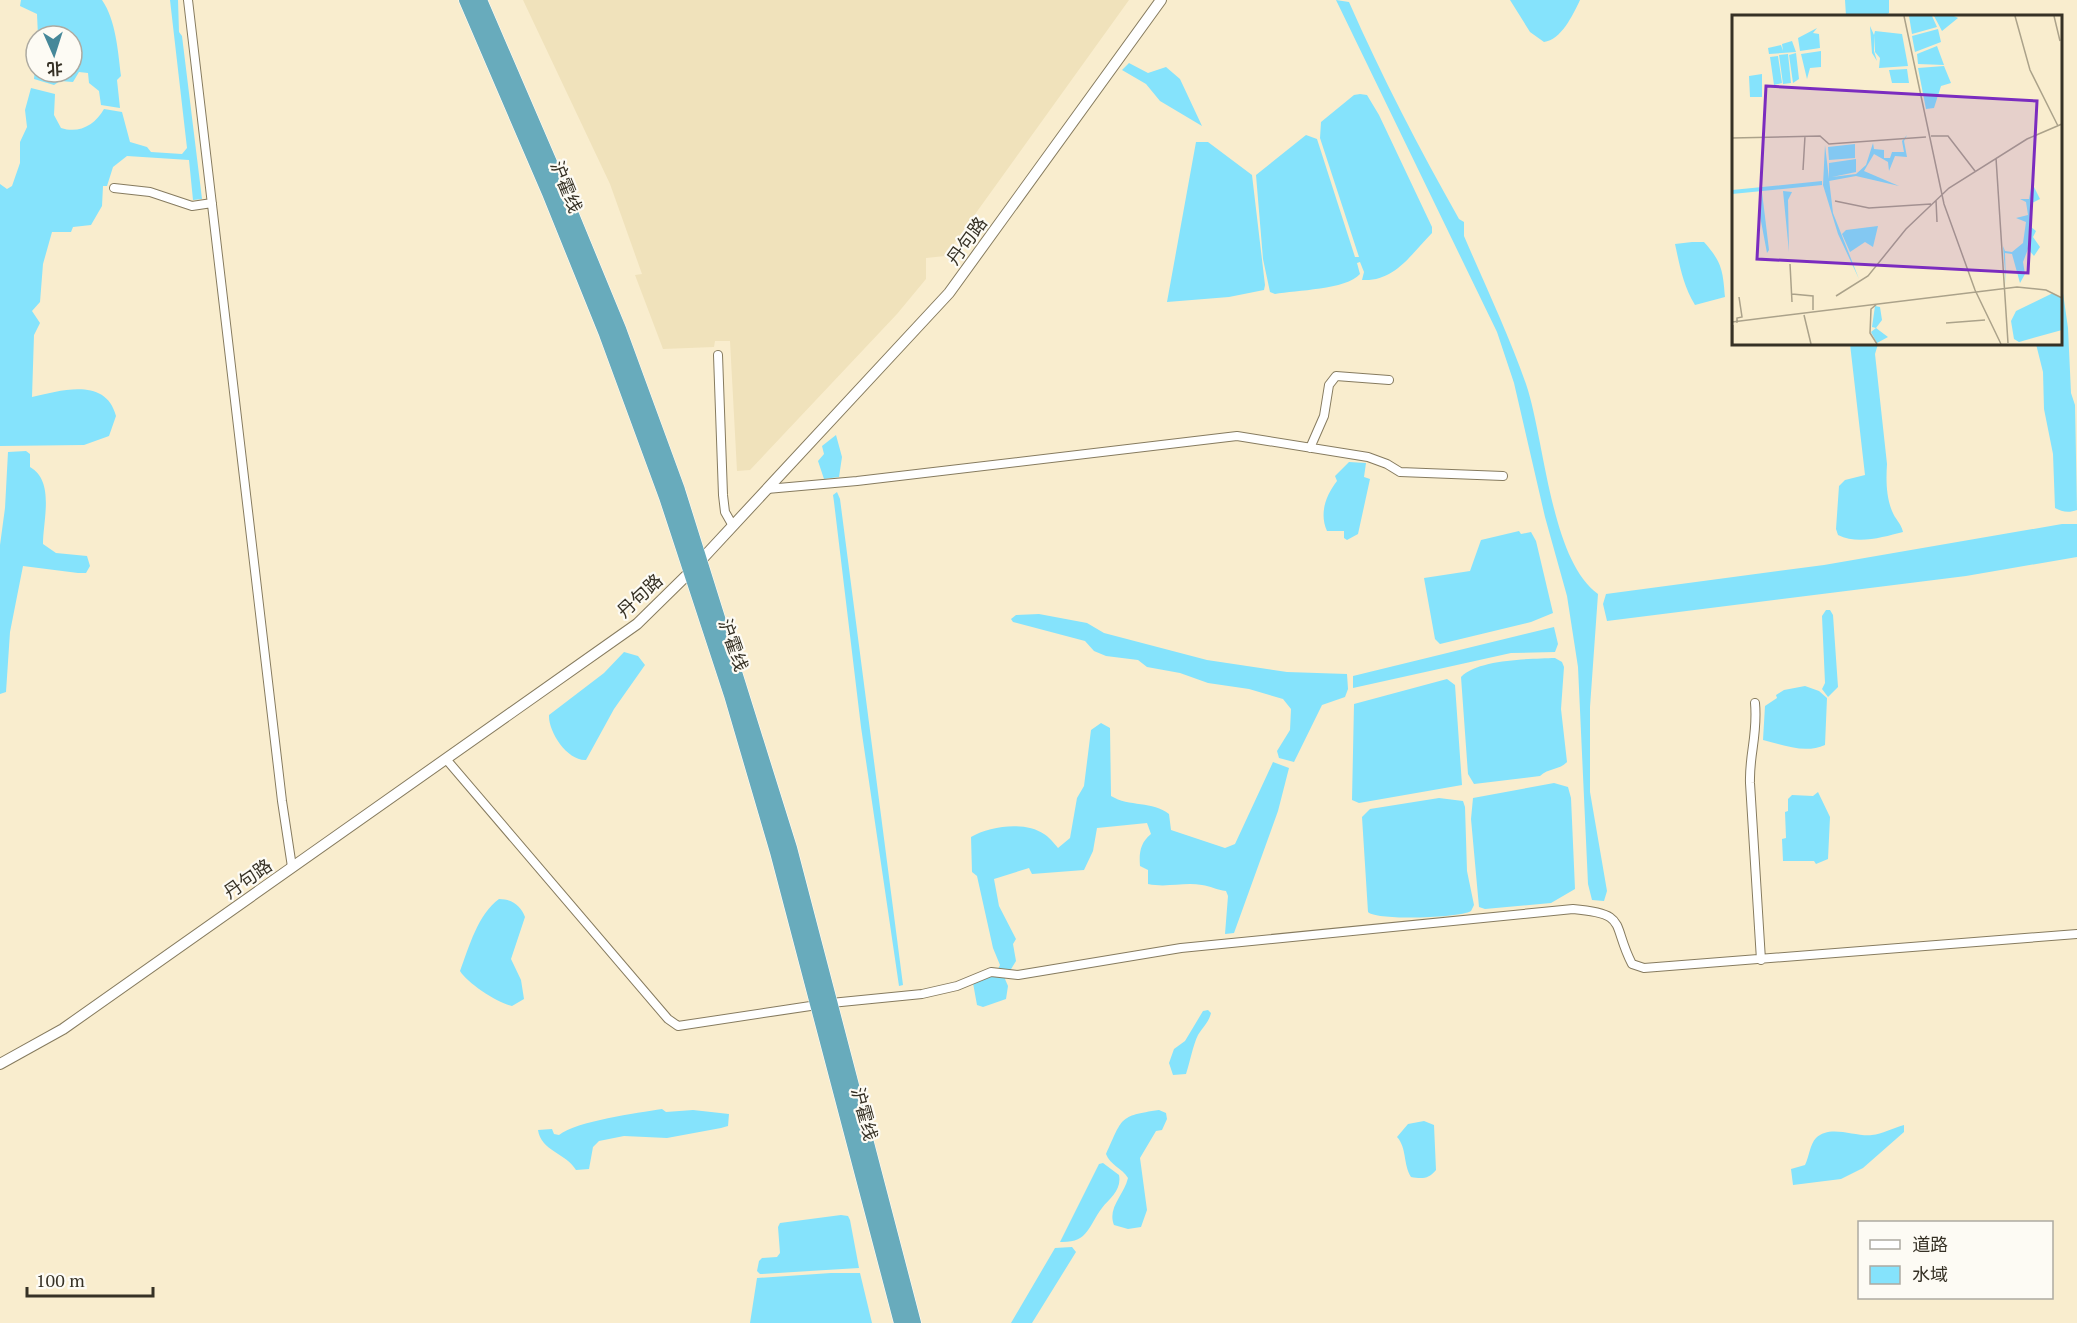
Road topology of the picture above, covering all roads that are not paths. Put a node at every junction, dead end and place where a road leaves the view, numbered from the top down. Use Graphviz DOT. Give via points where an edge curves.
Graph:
graph roads {
  1 [pos="188,0"];
  2 [pos="466,0"];
  3 [pos="480,0"];
  4 [pos="1161,0"];
  5 [pos="114,188"];
  6 [pos="555,190"];
  7 [pos="212,203"];
  8 [pos="718,355"];
  9 [pos="1389,380"];
  10 [pos="1310,448"];
  11 [pos="1503,476"];
  12 [pos="767,489"];
  13 [pos="733,526"];
  14 [pos="700,560"];
  15 [pos="690,572"];
  16 [pos="1755,703"];
  17 [pos="446,759"];
  18 [pos="292,867"];
  19 [pos="2077,934"];
  20 [pos="1761,960"];
  21 [pos="824,1004"];
  22 [pos="0,1064"];
  23 [pos="901,1323"];
  24 [pos="914,1323"];
  1 -- 7 [label="street"];
  2 -- 6 [label="highway, 沪霍线"];
  3 -- 6 [label="highway, 沪霍线"];
  4 -- 12 [label="street, 丹句路" via="949,293"];
  5 -- 7 [label="street" via="150,192 192,206"];
  6 -- 14 [label="highway, 沪霍线" via="619,329"];
  6 -- 15 [label="highway, 沪霍线"];
  7 -- 18 [label="street"];
  8 -- 13 [label="street" via="723,495 725,512"];
  9 -- 10 [label="street" via="1336,376 1329,385 1324,416"];
  10 -- 11 [label="street" via="1368,457 1400,472"];
  10 -- 12 [label="street" via="1237,436"];
  12 -- 13 [label="street, 丹句路"];
  13 -- 14 [label="street, 丹句路"];
  14 -- 15 [label="street, 丹句路"];
  14 -- 21 [label="highway, 沪霍线" via="767,768"];
  15 -- 17 [label="street, 丹句路" via="637,624"];
  15 -- 21 [label="highway, 沪霍线"];
  16 -- 20 [label="street" via="1757,734 1749,764"];
  17 -- 18 [label="street, 丹句路"];
  17 -- 21 [label="street" via="678,1026"];
  18 -- 22 [label="street, 丹句路" via="63,1029"];
  19 -- 20 [label="street"];
  20 -- 21 [label="street" via="1644,968 1632,964 1619,923 1611,916 1573,909 1181,948 1018,975 991,972 957,986 922,994"];
  21 -- 23 [label="highway, 沪霍线"];
  21 -- 24 [label="highway, 沪霍线"];
}
